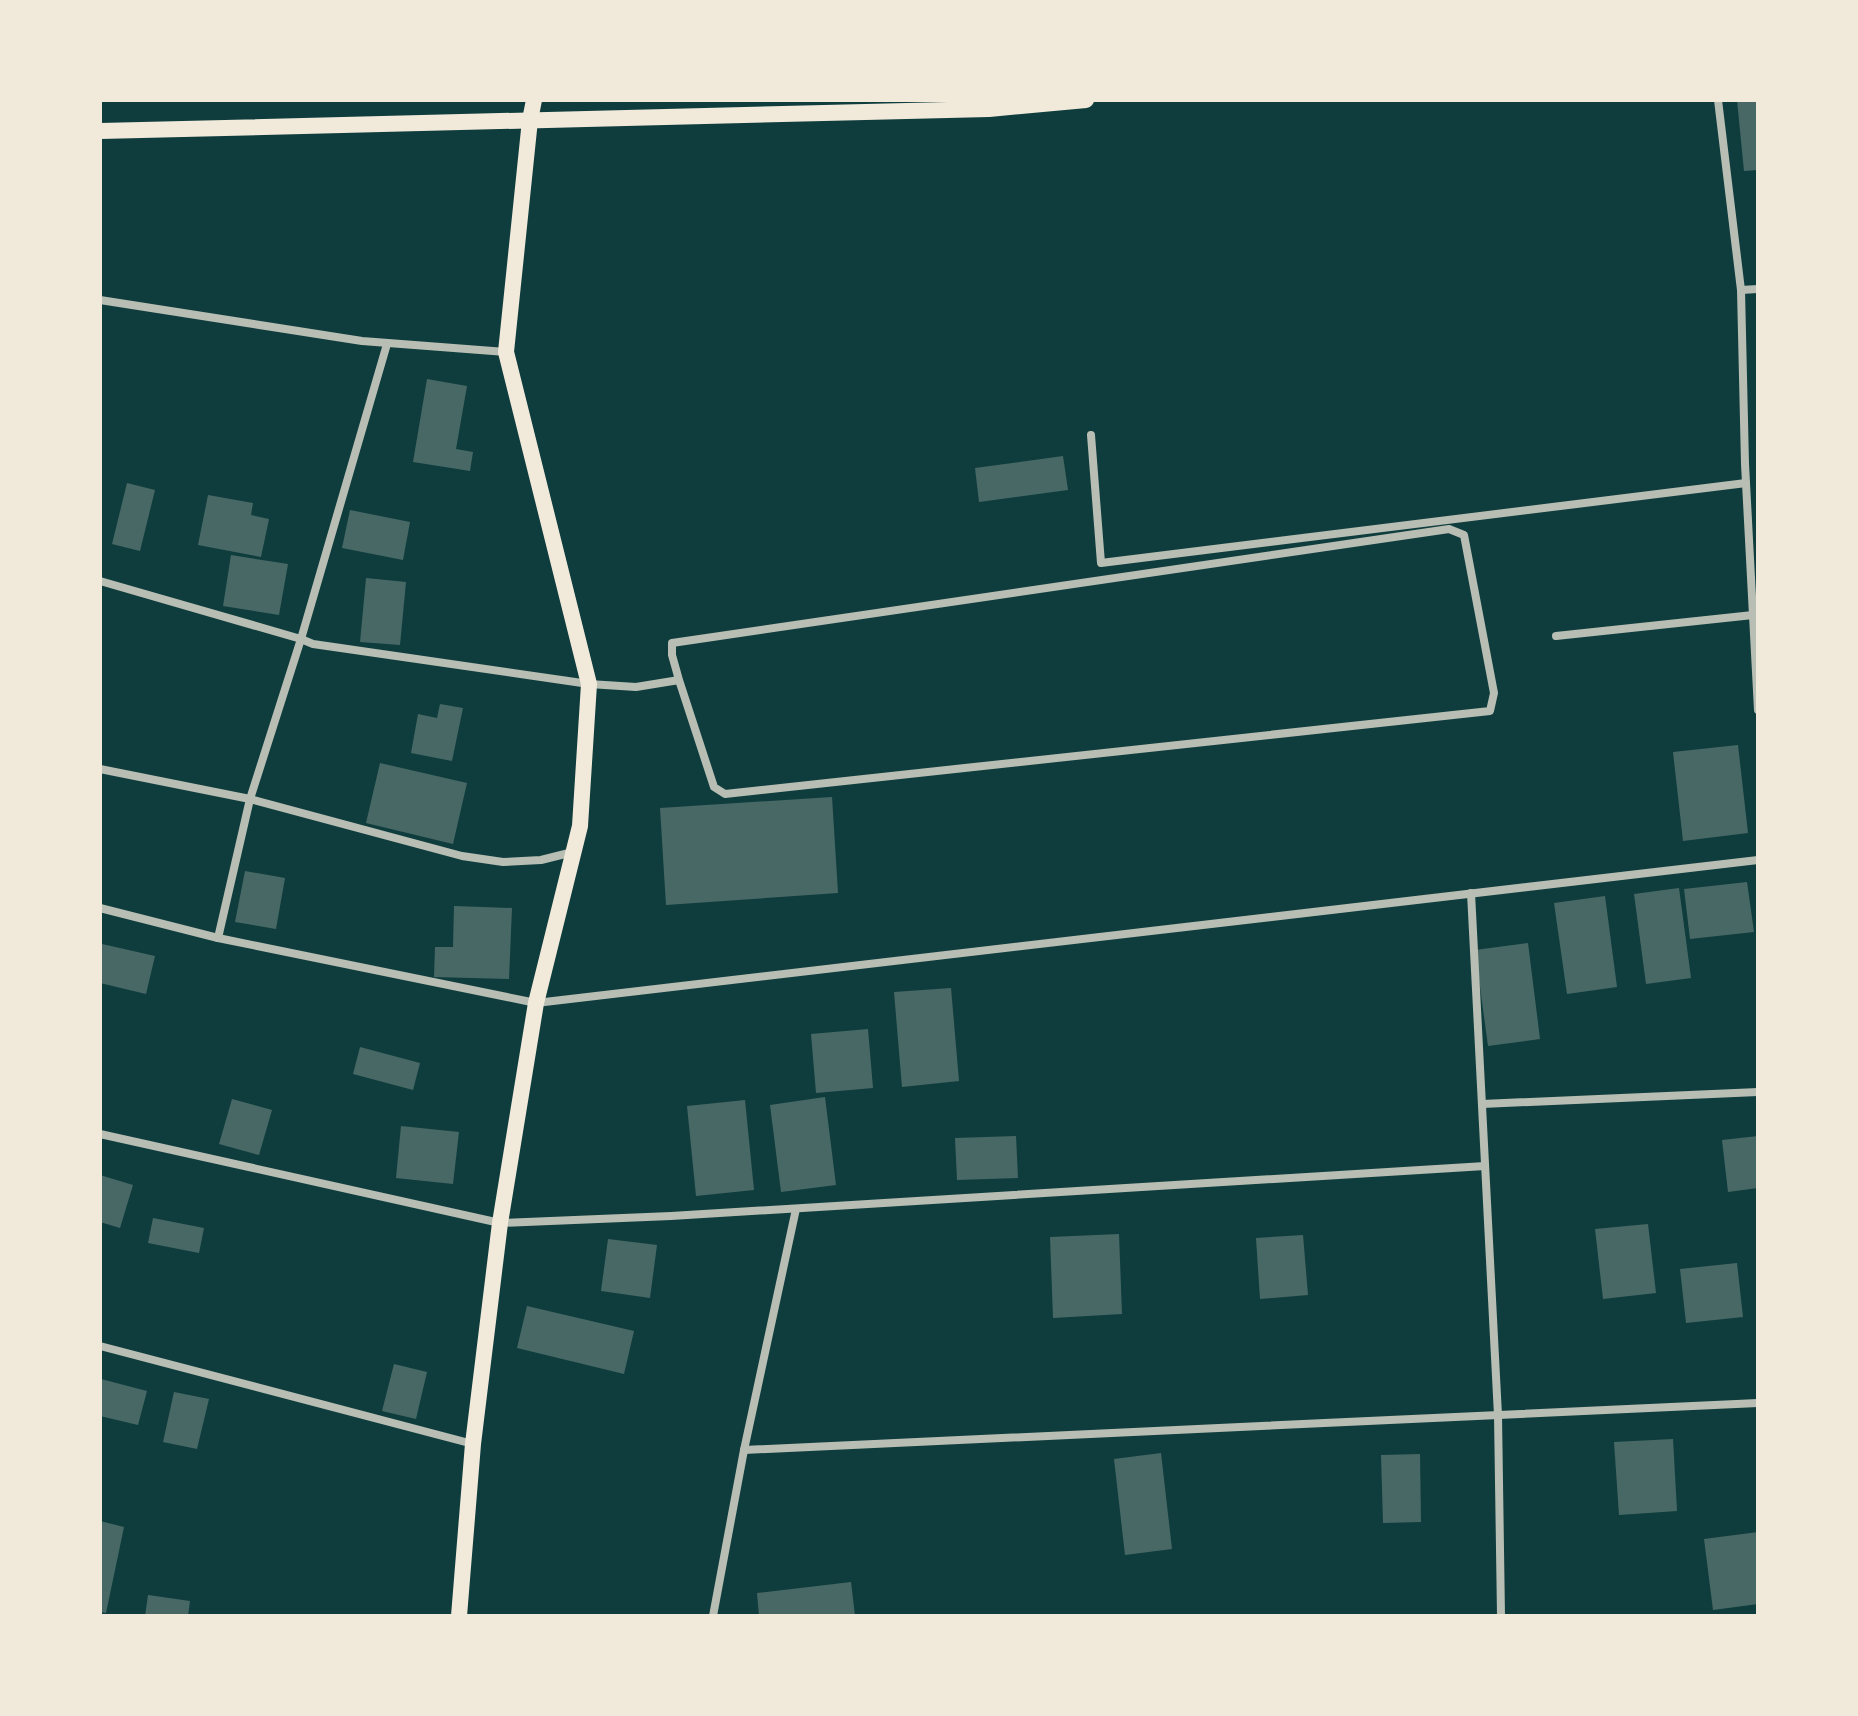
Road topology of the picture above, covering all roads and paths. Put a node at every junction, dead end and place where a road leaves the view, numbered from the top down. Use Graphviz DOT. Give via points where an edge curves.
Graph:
graph roads {
  1 [pos="534,100"];
  2 [pos="1086,100"];
  3 [pos="1718,100"];
  4 [pos="530,120"];
  5 [pos="100,131"];
  6 [pos="1758,289"];
  7 [pos="1741,290"];
  8 [pos="100,300"];
  9 [pos="387,344"];
  10 [pos="506,352"];
  11 [pos="1091,435"];
  12 [pos="1746,483"];
  13 [pos="100,581"];
  14 [pos="1753,615"];
  15 [pos="1556,636"];
  16 [pos="301,639"];
  17 [pos="679,680"];
  18 [pos="589,684"];
  19 [pos="1758,710"];
  20 [pos="100,769"];
  21 [pos="250,799"];
  22 [pos="573,852"];
  23 [pos="1758,860"];
  24 [pos="1471,893"];
  25 [pos="100,908"];
  26 [pos="218,938"];
  27 [pos="536,1003"];
  28 [pos="1758,1092"];
  29 [pos="1482,1104"];
  30 [pos="100,1134"];
  31 [pos="1485,1166"];
  32 [pos="796,1209"];
  33 [pos="500,1223"];
  34 [pos="100,1346"];
  35 [pos="1758,1403"];
  36 [pos="1498,1415"];
  37 [pos="473,1444"];
  38 [pos="744,1450"];
  39 [pos="459,1616"];
  40 [pos="713,1616"];
  41 [pos="1501,1616"];
  1 -- 4 [label="main road"];
  2 -- 4 [label="main road" via="989,109"];
  3 -- 7 [label="street"];
  4 -- 5 [label="main road"];
  4 -- 10 [label="main road"];
  6 -- 7 [label="street"];
  7 -- 12 [label="street"];
  8 -- 9 [label="street"];
  9 -- 10 [label="street"];
  9 -- 16 [label="street"];
  10 -- 18 [label="main road"];
  11 -- 12 [label="street" via="1101,563"];
  12 -- 14 [label="street"];
  13 -- 16 [label="street"];
  14 -- 15 [label="street"];
  14 -- 19 [label="street"];
  16 -- 18 [label="street"];
  16 -- 21 [label="street"];
  17 -- 17 [label="street" via="714,787 725,794 1490,711 1494,693 1464,535 1449,529 672,643"];
  17 -- 18 [label="street" via="636,687"];
  18 -- 22 [label="main road" via="580,826"];
  20 -- 21 [label="street"];
  21 -- 22 [label="street" via="462,856 503,862"];
  21 -- 26 [label="street"];
  22 -- 27 [label="main road"];
  23 -- 24 [label="street"];
  24 -- 27 [label="street"];
  24 -- 29 [label="street"];
  25 -- 26 [label="street"];
  26 -- 27 [label="street"];
  27 -- 33 [label="main road"];
  28 -- 29 [label="street"];
  29 -- 31 [label="street"];
  30 -- 33 [label="street"];
  31 -- 32 [label="street"];
  31 -- 36 [label="street"];
  32 -- 33 [label="street"];
  32 -- 38 [label="street"];
  33 -- 37 [label="main road"];
  34 -- 37 [label="street"];
  35 -- 36 [label="street"];
  36 -- 38 [label="street"];
  36 -- 41 [label="street"];
  37 -- 39 [label="main road"];
  38 -- 40 [label="street"];
}
